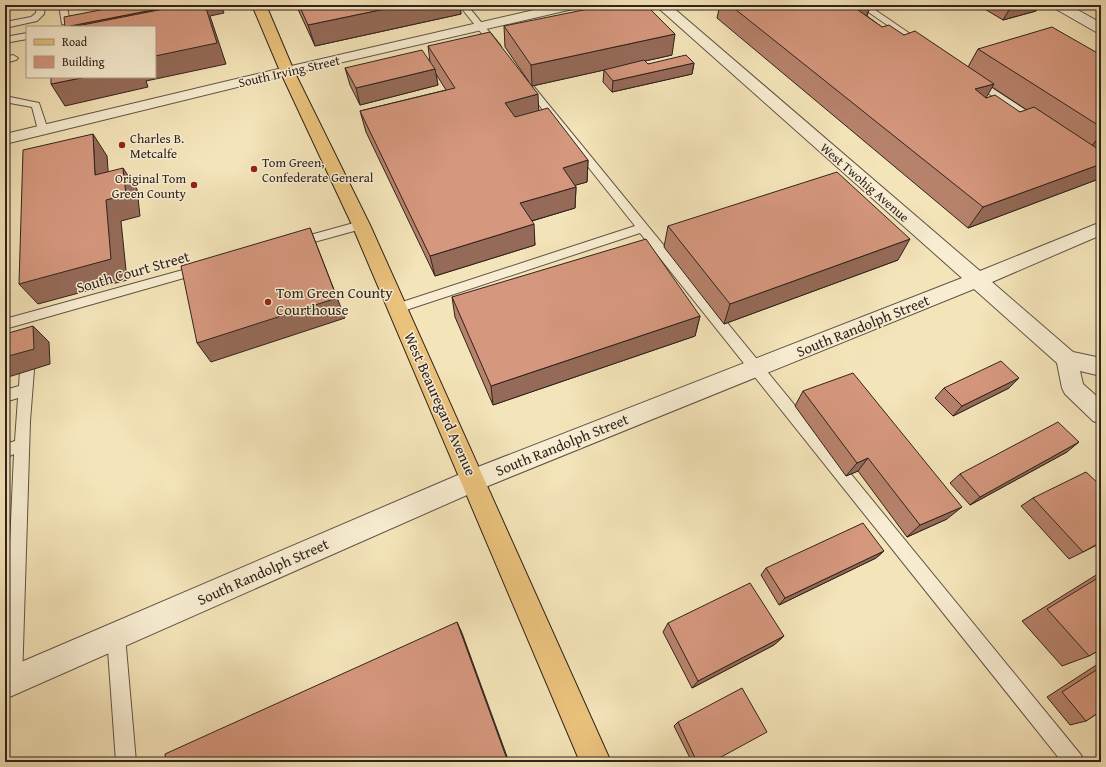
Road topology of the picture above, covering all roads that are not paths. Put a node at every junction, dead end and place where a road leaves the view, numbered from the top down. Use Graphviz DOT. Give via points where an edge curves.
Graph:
graph roads {
  1 [pos="41,5"];
  2 [pos="63,5"];
  3 [pos="259,5"];
  4 [pos="463,5"];
  5 [pos="573,5"];
  6 [pos="662,5"];
  7 [pos="862,5"];
  8 [pos="1059,5"];
  9 [pos="95,16"];
  10 [pos="5,25"];
  11 [pos="480,26"];
  12 [pos="1101,29"];
  13 [pos="26,36"];
  14 [pos="5,40"];
  15 [pos="928,49"];
  16 [pos="505,57"];
  17 [pos="287,71"];
  18 [pos="520,75"];
  19 [pos="968,76"];
  20 [pos="5,101"];
  21 [pos="1048,129"];
  22 [pos="43,130"];
  23 [pos="5,140"];
  24 [pos="361,225"];
  25 [pos="642,228"];
  26 [pos="1101,228"];
  27 [pos="286,246"];
  28 [pos="210,267"];
  29 [pos="978,280"];
  30 [pos="398,308"];
  31 [pos="28,318"];
  32 [pos="5,324"];
  33 [pos="28,332"];
  34 [pos="1067,359"];
  35 [pos="1101,367"];
  36 [pos="756,368"];
  37 [pos="27,370"];
  38 [pos="26,390"];
  39 [pos="5,396"];
  40 [pos="1101,414"];
  41 [pos="22,445"];
  42 [pos="5,451"];
  43 [pos="474,480"];
  44 [pos="116,636"];
  45 [pos="9,683"];
  46 [pos="126,762"];
  47 [pos="596,762"];
  48 [pos="1074,762"];
  1 -- 10 [label="lane" via="40,14 34,19"];
  2 -- 9 [label="lane" via="65,22"];
  3 -- 17 [label="main road, West Beauregard Avenue"];
  4 -- 11 [label="lane"];
  5 -- 11 [label="street, South Irving Street"];
  6 -- 29 [label="street, West Twohig Avenue"];
  7 -- 15 [label="lane"];
  8 -- 12 [label="street"];
  11 -- 16 [label="lane"];
  11 -- 17 [label="street, South Irving Street"];
  13 -- 14 [label="lane"];
  17 -- 22 [label="street, South Irving Street"];
  17 -- 24 [label="main road, West Beauregard Avenue"];
  18 -- 25 [label="lane"];
  19 -- 21 [label="lane"];
  20 -- 22 [label="lane" via="36,105"];
  22 -- 23 [label="street, South Irving Street"];
  24 -- 27 [label="lane"];
  24 -- 30 [label="main road, West Beauregard Avenue"];
  25 -- 30 [label="lane"];
  25 -- 36 [label="lane"];
  26 -- 29 [label="street, South Randolph Street"];
  28 -- 31 [label="lane, South Court Street"];
  29 -- 34 [label="street, West Twohig Avenue"];
  29 -- 36 [label="street, South Randolph Street"];
  30 -- 43 [label="main road, West Beauregard Avenue"];
  31 -- 32 [label="lane, South Court Street"];
  31 -- 33 [label="lane"];
  34 -- 35 [label="street, West Twohig Avenue"];
  34 -- 40 [label="street" via="1073,388"];
  36 -- 43 [label="street, South Randolph Street"];
  36 -- 48 [label="lane"];
  37 -- 38 [label="lane"];
  38 -- 39 [label="lane"];
  38 -- 41 [label="lane"];
  41 -- 42 [label="lane"];
  41 -- 45 [label="lane"];
  43 -- 44 [label="street, South Randolph Street"];
  43 -- 47 [label="main road, West Beauregard Avenue"];
  44 -- 45 [label="street, South Randolph Street"];
  44 -- 46 [label="lane"];
}
